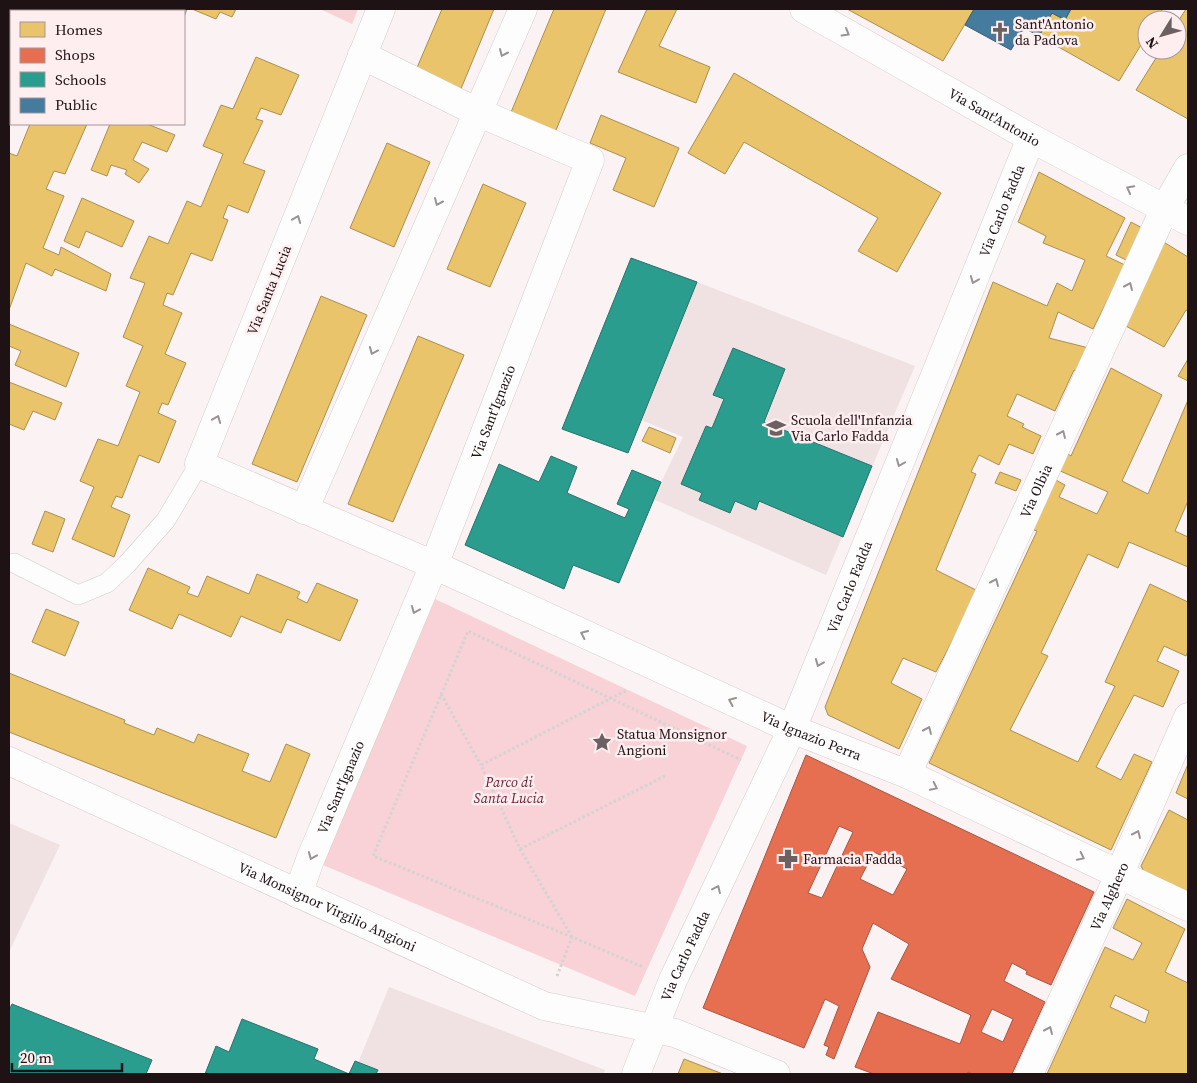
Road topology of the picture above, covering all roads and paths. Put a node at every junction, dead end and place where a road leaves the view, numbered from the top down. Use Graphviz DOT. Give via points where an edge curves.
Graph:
graph roads {
  1 [pos="381,9"];
  2 [pos="523,9"];
  3 [pos="804,9"];
  4 [pos="362,55"];
  5 [pos="477,112"];
  6 [pos="1031,138"];
  7 [pos="1188,168"];
  8 [pos="1165,208"];
  9 [pos="1188,221"];
  10 [pos="199,464"];
  11 [pos="304,510"];
  12 [pos="14,564"];
  13 [pos="434,565"];
  14 [pos="663,670"];
  15 [pos="442,694"];
  16 [pos="611,699"];
  17 [pos="1188,717"];
  18 [pos="792,729"];
  19 [pos="9,761"];
  20 [pos="481,765"];
  21 [pos="771,774"];
  22 [pos="908,774"];
  23 [pos="665,776"];
  24 [pos="520,849"];
  25 [pos="1119,875"];
  26 [pos="298,894"];
  27 [pos="1188,908"];
  28 [pos="572,937"];
  29 [pos="673,980"];
  30 [pos="544,1006"];
  31 [pos="654,1029"];
  32 [pos="636,1074"];
  33 [pos="776,1074"];
  34 [pos="1029,1074"];
  1 -- 4 [label="street, Via Santa Lucia"];
  2 -- 5 [label="street, one-way"];
  3 -- 6 [label="street, Via Sant'Antonio, one-way"];
  4 -- 5 [label="street, Via Sant'Ignazio"];
  10 -- 4 [label="street, Via Santa Lucia, one-way"];
  5 -- 11 [label="street, one-way"];
  5 -- 13 [label="street, Via Sant'Ignazio" via="590,160"];
  8 -- 6 [label="street, Via Sant'Antonio, one-way"];
  6 -- 18 [label="street, Via Carlo Fadda, one-way"];
  7 -- 8 [label="street, Via Olbia"];
  8 -- 9 [label="street, Via Sant'Antonio"];
  22 -- 8 [label="street, Via Olbia, one-way"];
  10 -- 11 [label="street"];
  10 -- 12 [label="lane" via="166,520 107,583 78,595"];
  11 -- 13 [label="street"];
  14 -- 13 [label="street, Via Ignazio Perra, one-way"];
  13 -- 26 [label="street, Via Sant'Ignazio, one-way"];
  14 -- 16 [label="path"];
  18 -- 14 [label="street, Via Ignazio Perra, one-way"];
  15 -- 16 [label="path" via="468,631"];
  15 -- 20 [label="path"];
  15 -- 28 [label="path" via="373,856"];
  16 -- 20 [label="path"];
  16 -- 21 [label="path"];
  25 -- 17 [label="street, Via Alghero, one-way"];
  18 -- 21 [label="street, Via Carlo Fadda"];
  18 -- 22 [label="street, Via Ignazio Perra"];
  19 -- 26 [label="street, Via Monsignor Virgilio Angioni"];
  20 -- 24 [label="path"];
  29 -- 21 [label="street, Via Carlo Fadda, one-way"];
  22 -- 25 [label="street, Via Ignazio Perra, one-way"];
  23 -- 24 [label="path"];
  24 -- 28 [label="path"];
  25 -- 27 [label="street, Via Ignazio Perra"];
  34 -- 25 [label="street, Via Alghero, one-way"];
  26 -- 30 [label="street, Via Monsignor Virgilio Angioni"];
  28 -- 29 [label="path"];
  28 -- 30 [label="path"];
  29 -- 31 [label="street, Via Carlo Fadda"];
  30 -- 31 [label="street, Via Monsignor Virgilio Angioni"];
  31 -- 32 [label="street, Via Carlo Fadda"];
  31 -- 33 [label="street" via="675,1034"];
}
